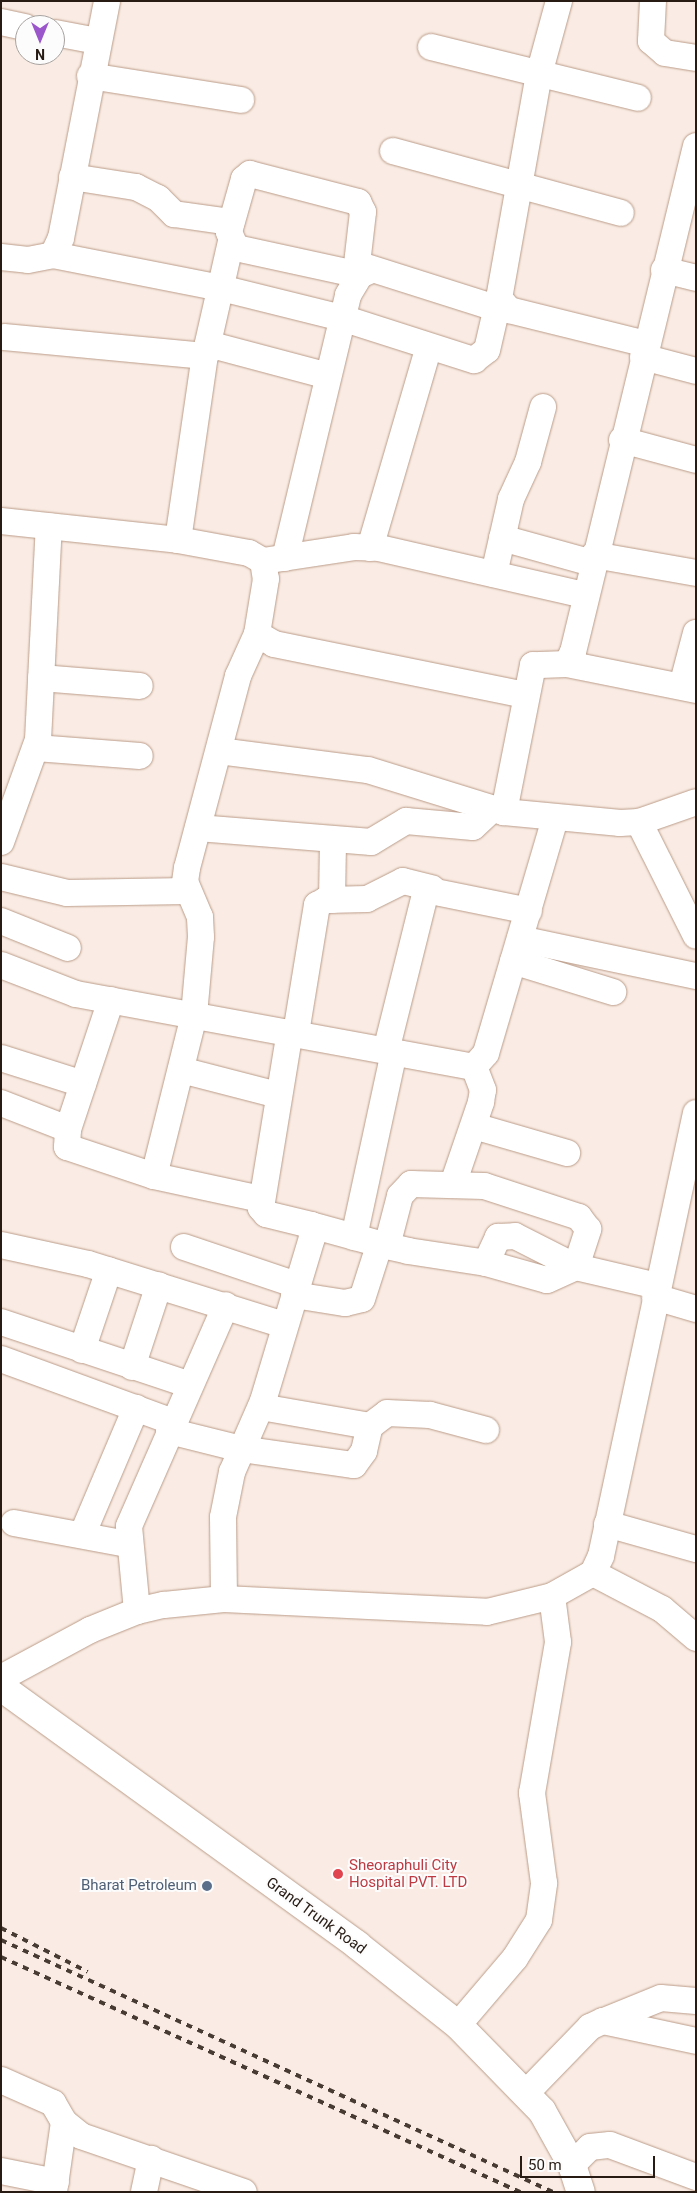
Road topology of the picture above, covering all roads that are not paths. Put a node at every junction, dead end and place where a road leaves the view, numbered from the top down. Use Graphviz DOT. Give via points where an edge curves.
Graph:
graph roads {
  1 [pos="108,1"];
  2 [pos="559,1"];
  3 [pos="653,1"];
  4 [pos="1,22"];
  5 [pos="15,25"];
  6 [pos="65,35"];
  7 [pos="98,41"];
  8 [pos="431,47"];
  9 [pos="696,58"];
  10 [pos="539,74"];
  11 [pos="90,76"];
  12 [pos="638,98"];
  13 [pos="241,100"];
  14 [pos="696,146"];
  15 [pos="393,150"];
  16 [pos="72,177"];
  17 [pos="519,184"];
  18 [pos="621,213"];
  19 [pos="231,232"];
  20 [pos="53,255"];
  21 [pos="1,257"];
  22 [pos="664,270"];
  23 [pos="365,272"];
  24 [pos="696,278"];
  25 [pos="221,288"];
  26 [pos="498,303"];
  27 [pos="342,318"];
  28 [pos="4,337"];
  29 [pos="429,346"];
  30 [pos="207,350"];
  31 [pos="644,350"];
  32 [pos="696,370"];
  33 [pos="328,376"];
  34 [pos="543,407"];
  35 [pos="622,440"];
  36 [pos="696,460"];
  37 [pos="1,520"];
  38 [pos="49,526"];
  39 [pos="502,538"];
  40 [pos="178,540"];
  41 [pos="370,548"];
  42 [pos="274,559"];
  43 [pos="593,559"];
  44 [pos="696,573"];
  45 [pos="494,574"];
  46 [pos="585,595"];
  47 [pos="696,633"];
  48 [pos="257,634"];
  49 [pos="567,664"];
  50 [pos="41,678"];
  51 [pos="140,686"];
  52 [pos="689,688"];
  53 [pos="524,695"];
  54 [pos="36,748"];
  55 [pos="219,751"];
  56 [pos="140,756"];
  57 [pos="696,802"];
  58 [pos="498,810"];
  59 [pos="555,819"];
  60 [pos="639,822"];
  61 [pos="198,828"];
  62 [pos="333,840"];
  63 [pos="1,842"];
  64 [pos="1,877"];
  65 [pos="432,888"];
  66 [pos="188,890"];
  67 [pos="332,900"];
  68 [pos="529,911"];
  69 [pos="1,921"];
  70 [pos="693,926"];
  71 [pos="68,948"];
  72 [pos="517,950"];
  73 [pos="1,965"];
  74 [pos="696,976"];
  75 [pos="613,992"];
  76 [pos="110,1000"];
  77 [pos="194,1015"];
  78 [pos="293,1032"];
  79 [pos="390,1051"];
  80 [pos="1,1058"];
  81 [pos="474,1067"];
  82 [pos="181,1070"];
  83 [pos="83,1084"];
  84 [pos="278,1095"];
  85 [pos="1,1103"];
  86 [pos="696,1113"];
  87 [pos="474,1126"];
  88 [pos="68,1129"];
  89 [pos="567,1152"];
  90 [pos="154,1176"];
  91 [pos="453,1184"];
  92 [pos="260,1199"];
  93 [pos="311,1225"];
  94 [pos="354,1237"];
  95 [pos="1,1245"];
  96 [pos="383,1245"];
  97 [pos="184,1247"];
  98 [pos="486,1263"];
  99 [pos="576,1267"];
  100 [pos="109,1270"];
  101 [pos="159,1285"];
  102 [pos="296,1290"];
  103 [pos="656,1292"];
  104 [pos="226,1305"];
  105 [pos="696,1309"];
  106 [pos="1,1322"];
  107 [pos="284,1325"];
  108 [pos="82,1350"];
  109 [pos="1,1358"];
  110 [pos="132,1367"];
  111 [pos="190,1385"];
  112 [pos="261,1407"];
  113 [pos="136,1408"];
  114 [pos="370,1426"];
  115 [pos="171,1427"];
  116 [pos="486,1430"];
  117 [pos="241,1449"];
  118 [pos="14,1523"];
  119 [pos="607,1524"];
  120 [pos="82,1533"];
  121 [pos="127,1544"];
  122 [pos="696,1549"];
  123 [pos="593,1572"];
  124 [pos="552,1596"];
  125 [pos="224,1599"];
  126 [pos="137,1610"];
  127 [pos="696,1638"];
  128 [pos="1,1678"];
  129 [pos="1,1687"];
  130 [pos="696,2001"];
  131 [pos="603,2021"];
  132 [pos="458,2025"];
  133 [pos="696,2041"];
  134 [pos="1,2080"];
  135 [pos="526,2093"];
  136 [pos="64,2122"];
  137 [pos="151,2159"];
  138 [pos="572,2165"];
  139 [pos="1,2171"];
  140 [pos="696,2177"];
  141 [pos="55,2187"];
  142 [pos="144,2192"];
  143 [pos="244,2192"];
  144 [pos="581,2192"];
  1 -- 7 [label="street"];
  2 -- 10 [label="street"];
  3 -- 9 [label="street" via="651,41 665,53"];
  4 -- 5 [label="street"];
  6 -- 7 [label="street"];
  7 -- 11 [label="street"];
  8 -- 10 [label="street"];
  10 -- 12 [label="street"];
  10 -- 17 [label="street"];
  11 -- 13 [label="street"];
  11 -- 16 [label="street"];
  14 -- 22 [label="street"];
  15 -- 17 [label="street"];
  16 -- 19 [label="street" via="136,187 158,198 174,214"];
  16 -- 20 [label="street" via="61,238"];
  17 -- 18 [label="street"];
  17 -- 26 [label="street"];
  19 -- 23 [label="street" via="246,251"];
  19 -- 23 [label="street" via="240,188 250,174 358,202 364,212 357,264"];
  19 -- 25 [label="street"];
  20 -- 21 [label="street" via="28,260"];
  20 -- 25 [label="street"];
  22 -- 24 [label="street"];
  22 -- 31 [label="street"];
  23 -- 26 [label="street"];
  23 -- 27 [label="street"];
  25 -- 27 [label="street"];
  25 -- 30 [label="street"];
  26 -- 29 [label="street" via="482,358 465,358"];
  26 -- 31 [label="street" via="509,310"];
  27 -- 29 [label="street"];
  27 -- 33 [label="street"];
  28 -- 30 [label="street"];
  29 -- 41 [label="street"];
  30 -- 33 [label="street"];
  30 -- 40 [label="street"];
  31 -- 32 [label="street"];
  31 -- 35 [label="street"];
  33 -- 42 [label="street"];
  34 -- 39 [label="street"];
  35 -- 36 [label="street"];
  35 -- 43 [label="street"];
  37 -- 38 [label="street"];
  38 -- 40 [label="street"];
  38 -- 50 [label="street"];
  39 -- 43 [label="street"];
  39 -- 45 [label="street"];
  40 -- 42 [label="street"];
  41 -- 42 [label="street"];
  41 -- 45 [label="street"];
  42 -- 48 [label="street" via="266,579"];
  43 -- 44 [label="street"];
  43 -- 46 [label="street"];
  45 -- 46 [label="street"];
  46 -- 49 [label="street"];
  47 -- 52 [label="street"];
  48 -- 53 [label="street" via="293,650"];
  48 -- 55 [label="street" via="238,676"];
  49 -- 52 [label="street"];
  49 -- 53 [label="street" via="533,665"];
  50 -- 51 [label="street"];
  50 -- 54 [label="street"];
  53 -- 58 [label="street"];
  54 -- 56 [label="street"];
  54 -- 63 [label="street"];
  55 -- 58 [label="street" via="368,770"];
  55 -- 61 [label="street"];
  57 -- 60 [label="street"];
  58 -- 59 [label="street"];
  58 -- 62 [label="street" via="473,827 450,828 416,820 397,826 382,840"];
  59 -- 60 [label="street"];
  59 -- 68 [label="street"];
  60 -- 70 [label="street"];
  61 -- 62 [label="street"];
  61 -- 66 [label="street" via="186,868"];
  62 -- 67 [label="street"];
  64 -- 66 [label="street" via="67,893"];
  65 -- 67 [label="street" via="403,881 367,899"];
  65 -- 68 [label="street"];
  65 -- 79 [label="street" via="421,896"];
  66 -- 77 [label="street" via="200,917"];
  67 -- 78 [label="street" via="317,905 313,915"];
  68 -- 72 [label="street"];
  69 -- 71 [label="street"];
  72 -- 74 [label="street"];
  72 -- 75 [label="street"];
  72 -- 81 [label="street" via="486,1053"];
  73 -- 76 [label="street" via="51,988"];
  76 -- 77 [label="street"];
  76 -- 83 [label="street"];
  77 -- 78 [label="street"];
  77 -- 82 [label="street"];
  78 -- 79 [label="street"];
  78 -- 84 [label="street"];
  79 -- 81 [label="street"];
  79 -- 94 [label="street"];
  80 -- 83 [label="street"];
  81 -- 87 [label="street" via="483,1090"];
  82 -- 84 [label="street"];
  82 -- 90 [label="street"];
  83 -- 88 [label="street"];
  84 -- 92 [label="street"];
  85 -- 88 [label="street"];
  86 -- 103 [label="street"];
  87 -- 89 [label="street"];
  87 -- 91 [label="street"];
  88 -- 90 [label="street" via="66,1141 72,1151"];
  90 -- 92 [label="street"];
  91 -- 96 [label="street" via="403,1188"];
  91 -- 99 [label="street" via="484,1186 579,1217 588,1229"];
  92 -- 93 [label="street" via="266,1214"];
  93 -- 94 [label="street"];
  93 -- 102 [label="street" via="312,1238"];
  94 -- 96 [label="street"];
  95 -- 100 [label="street"];
  96 -- 98 [label="street"];
  96 -- 102 [label="street" via="362,1298 345,1303"];
  97 -- 102 [label="street"];
  98 -- 99 [label="street" via="537,1280 559,1277"];
  98 -- 99 [label="street" via="498,1237 506,1235"];
  99 -- 103 [label="street"];
  100 -- 101 [label="street"];
  100 -- 108 [label="street"];
  101 -- 104 [label="street"];
  101 -- 110 [label="street"];
  102 -- 107 [label="street"];
  103 -- 105 [label="street"];
  103 -- 119 [label="street"];
  104 -- 107 [label="street"];
  104 -- 111 [label="street"];
  106 -- 108 [label="street"];
  107 -- 112 [label="street"];
  108 -- 110 [label="street"];
  109 -- 113 [label="street"];
  110 -- 111 [label="street"];
  111 -- 115 [label="street"];
  112 -- 114 [label="street"];
  112 -- 117 [label="street"];
  113 -- 115 [label="street"];
  113 -- 120 [label="street"];
  114 -- 116 [label="street" via="386,1413 404,1411"];
  114 -- 117 [label="street" via="364,1451 354,1465"];
  115 -- 117 [label="street"];
  115 -- 121 [label="street" via="137,1504"];
  117 -- 125 [label="street" via="223,1518"];
  118 -- 120 [label="street" via="42,1532"];
  119 -- 122 [label="street"];
  119 -- 123 [label="street"];
  120 -- 121 [label="street"];
  121 -- 126 [label="street"];
  123 -- 124 [label="street"];
  123 -- 127 [label="street" via="636,1593"];
  124 -- 125 [label="street" via="517,1607 460,1613"];
  124 -- 132 [label="street" via="558,1642 532,1793 544,1883 539,1920 515,1958"];
  125 -- 126 [label="street"];
  126 -- 128 [label="street" via="90,1630"];
  129 -- 132 [label="main road, Grand Trunk Road" via="356,1945"];
  130 -- 131 [label="street" via="661,1998"];
  131 -- 133 [label="street"];
  131 -- 135 [label="street" via="590,2027"];
  132 -- 135 [label="main road, Grand Trunk Road"];
  134 -- 136 [label="street" via="53,2102"];
  135 -- 138 [label="main road, Grand Trunk Road"];
  136 -- 137 [label="street" via="81,2136"];
  136 -- 141 [label="street"];
  137 -- 142 [label="street"];
  137 -- 143 [label="street"];
  138 -- 140 [label="street" via="590,2147 610,2145"];
  138 -- 144 [label="main road, Grand Trunk Road"];
  139 -- 141 [label="street"];
}
